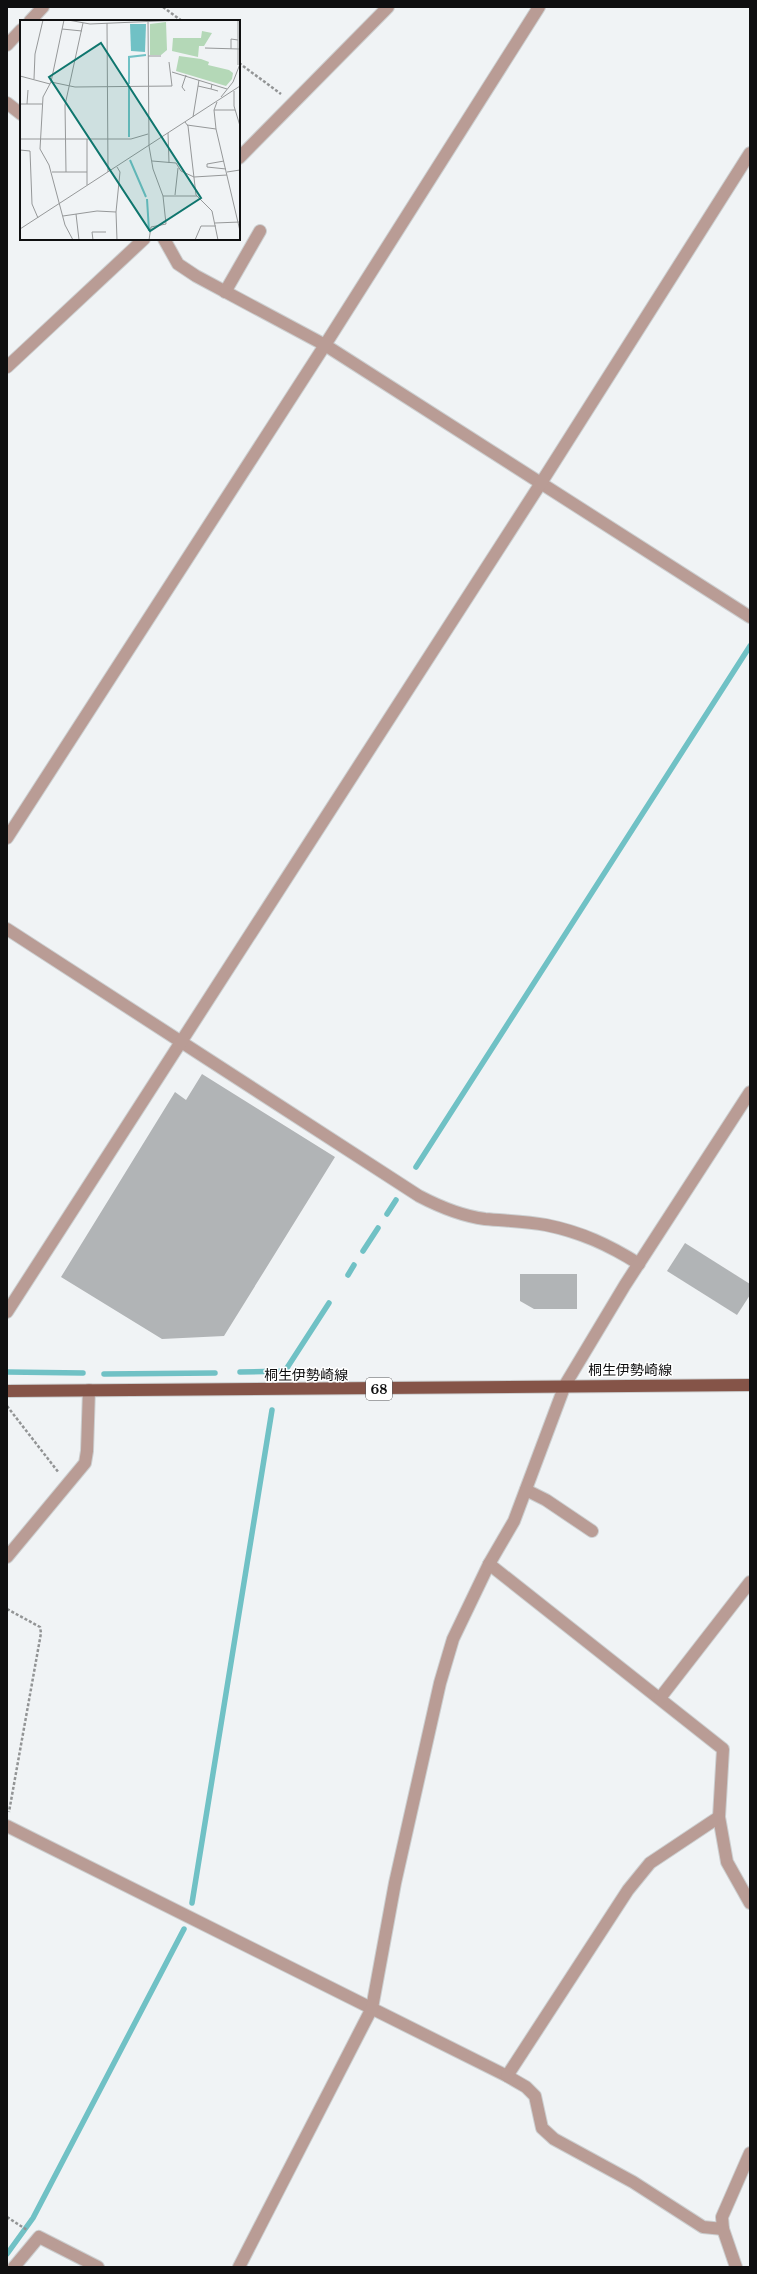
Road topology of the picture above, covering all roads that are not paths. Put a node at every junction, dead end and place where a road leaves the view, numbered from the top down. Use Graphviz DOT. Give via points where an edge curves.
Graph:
graph roads {
  1 [pos="43,7"];
  2 [pos="388,7"];
  3 [pos="539,7"];
  4 [pos="31,20"];
  5 [pos="20,31"];
  6 [pos="7,45"];
  7 [pos="7,103"];
  8 [pos="20,113"];
  9 [pos="750,153"];
  10 [pos="240,157"];
  11 [pos="260,231"];
  12 [pos="143,240"];
  13 [pos="165,240"];
  14 [pos="225,292"];
  15 [pos="325,345"];
  16 [pos="7,367"];
  17 [pos="541,483"];
  18 [pos="750,618"];
  19 [pos="7,838"];
  20 [pos="7,929"];
  21 [pos="180,1043"];
  22 [pos="750,1092"];
  23 [pos="639,1264"];
  24 [pos="7,1312"];
  25 [pos="565,1385"];
  26 [pos="750,1385"];
  27 [pos="89,1390"];
  28 [pos="7,1391"];
  29 [pos="526,1490"];
  30 [pos="592,1531"];
  31 [pos="7,1557"];
  32 [pos="490,1564"];
  33 [pos="750,1582"];
  34 [pos="660,1698"];
  35 [pos="719,1817"];
  36 [pos="7,1826"];
  37 [pos="750,1903"];
  38 [pos="372,2008"];
  39 [pos="507,2076"];
  40 [pos="750,2153"];
  41 [pos="723,2229"];
  42 [pos="14,2267"];
  43 [pos="98,2267"];
  44 [pos="239,2267"];
  45 [pos="736,2267"];
  1 -- 4 [label="street"];
  2 -- 10 [label="street"];
  3 -- 15 [label="street"];
  5 -- 6 [label="street"];
  7 -- 8 [label="street"];
  9 -- 17 [label="street"];
  11 -- 14 [label="street"];
  12 -- 16 [label="street"];
  13 -- 14 [label="street" via="178,264"];
  14 -- 15 [label="street"];
  15 -- 17 [label="street"];
  15 -- 19 [label="street"];
  17 -- 18 [label="street"];
  17 -- 21 [label="street"];
  20 -- 21 [label="street"];
  21 -- 23 [label="street" via="440,1207 485,1219 519,1221 572,1231 607,1244"];
  21 -- 24 [label="street"];
  22 -- 23 [label="street"];
  23 -- 25 [label="street"];
  25 -- 26 [label="main road, 桐生伊勢崎線 / 68"];
  25 -- 27 [label="main road, 桐生伊勢崎線 / 68"];
  25 -- 29 [label="street"];
  27 -- 28 [label="main road, 桐生伊勢崎線 / 68"];
  27 -- 31 [label="street" via="85,1463"];
  29 -- 30 [label="street" via="546,1500"];
  29 -- 32 [label="street" via="514,1521"];
  32 -- 34 [label="street"];
  32 -- 38 [label="street" via="462,1618 445,1665 395,1883"];
  33 -- 34 [label="street"];
  34 -- 35 [label="street" via="723,1749"];
  35 -- 37 [label="street" via="727,1862"];
  35 -- 39 [label="street" via="650,1863 628,1890"];
  36 -- 38 [label="street"];
  38 -- 39 [label="street"];
  38 -- 44 [label="street"];
  39 -- 41 [label="street" via="526,2087 535,2096 542,2128 554,2139 633,2182 703,2226"];
  40 -- 41 [label="street" via="722,2217"];
  41 -- 45 [label="street"];
  42 -- 43 [label="street" via="39,2237"];
}
